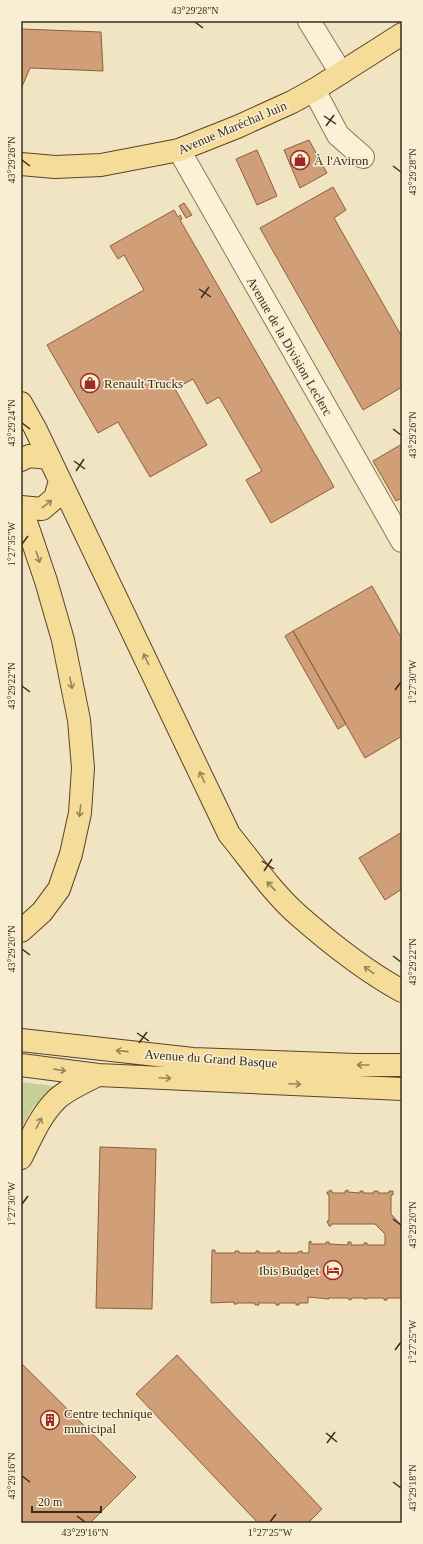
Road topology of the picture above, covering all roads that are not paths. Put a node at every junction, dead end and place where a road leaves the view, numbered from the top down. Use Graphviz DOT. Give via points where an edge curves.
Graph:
graph roads {
  1 [pos="309,21"];
  2 [pos="402,34"];
  3 [pos="341,73"];
  4 [pos="314,90"];
  5 [pos="179,150"];
  6 [pos="363,157"];
  7 [pos="21,164"];
  8 [pos="21,403"];
  9 [pos="49,458"];
  10 [pos="21,460"];
  11 [pos="60,481"];
  12 [pos="21,507"];
  13 [pos="402,541"];
  14 [pos="21,931"];
  15 [pos="402,991"];
  16 [pos="21,1040"];
  17 [pos="21,1065"];
  18 [pos="402,1065"];
  19 [pos="98,1075"];
  20 [pos="402,1089"];
  21 [pos="21,1158"];
  1 -- 3 [label="street"];
  2 -- 3 [label="main road, Avenue Maréchal Juin"];
  3 -- 4 [label="main road, Avenue Maréchal Juin"];
  4 -- 5 [label="main road, Avenue Maréchal Juin" via="237,127"];
  4 -- 6 [label="street" via="338,135"];
  5 -- 7 [label="main road, Avenue Maréchal Juin" via="101,165 55,167"];
  5 -- 13 [label="street, Avenue de la Division Leclerc"];
  8 -- 9 [label="main road"];
  9 -- 10 [label="main road" via="29,456"];
  9 -- 11 [label="main road"];
  12 -- 11 [label="main road, one-way" via="42,508 55,498"];
  15 -- 11 [label="main road, one-way" via="343,952 298,915 262,876 229,834"];
  12 -- 14 [label="main road, one-way" via="63,640 79,720 83,768 80,813 71,854 59,889 42,912"];
  18 -- 16 [label="main road, Avenue du Grand Basque, one-way" via="193,1059"];
  17 -- 19 [label="main road, Avenue du Grand Basque, one-way"];
  19 -- 20 [label="main road, Avenue du Grand Basque, one-way"];
  21 -- 19 [label="main road, one-way" via="42,1116 57,1099"];
}
